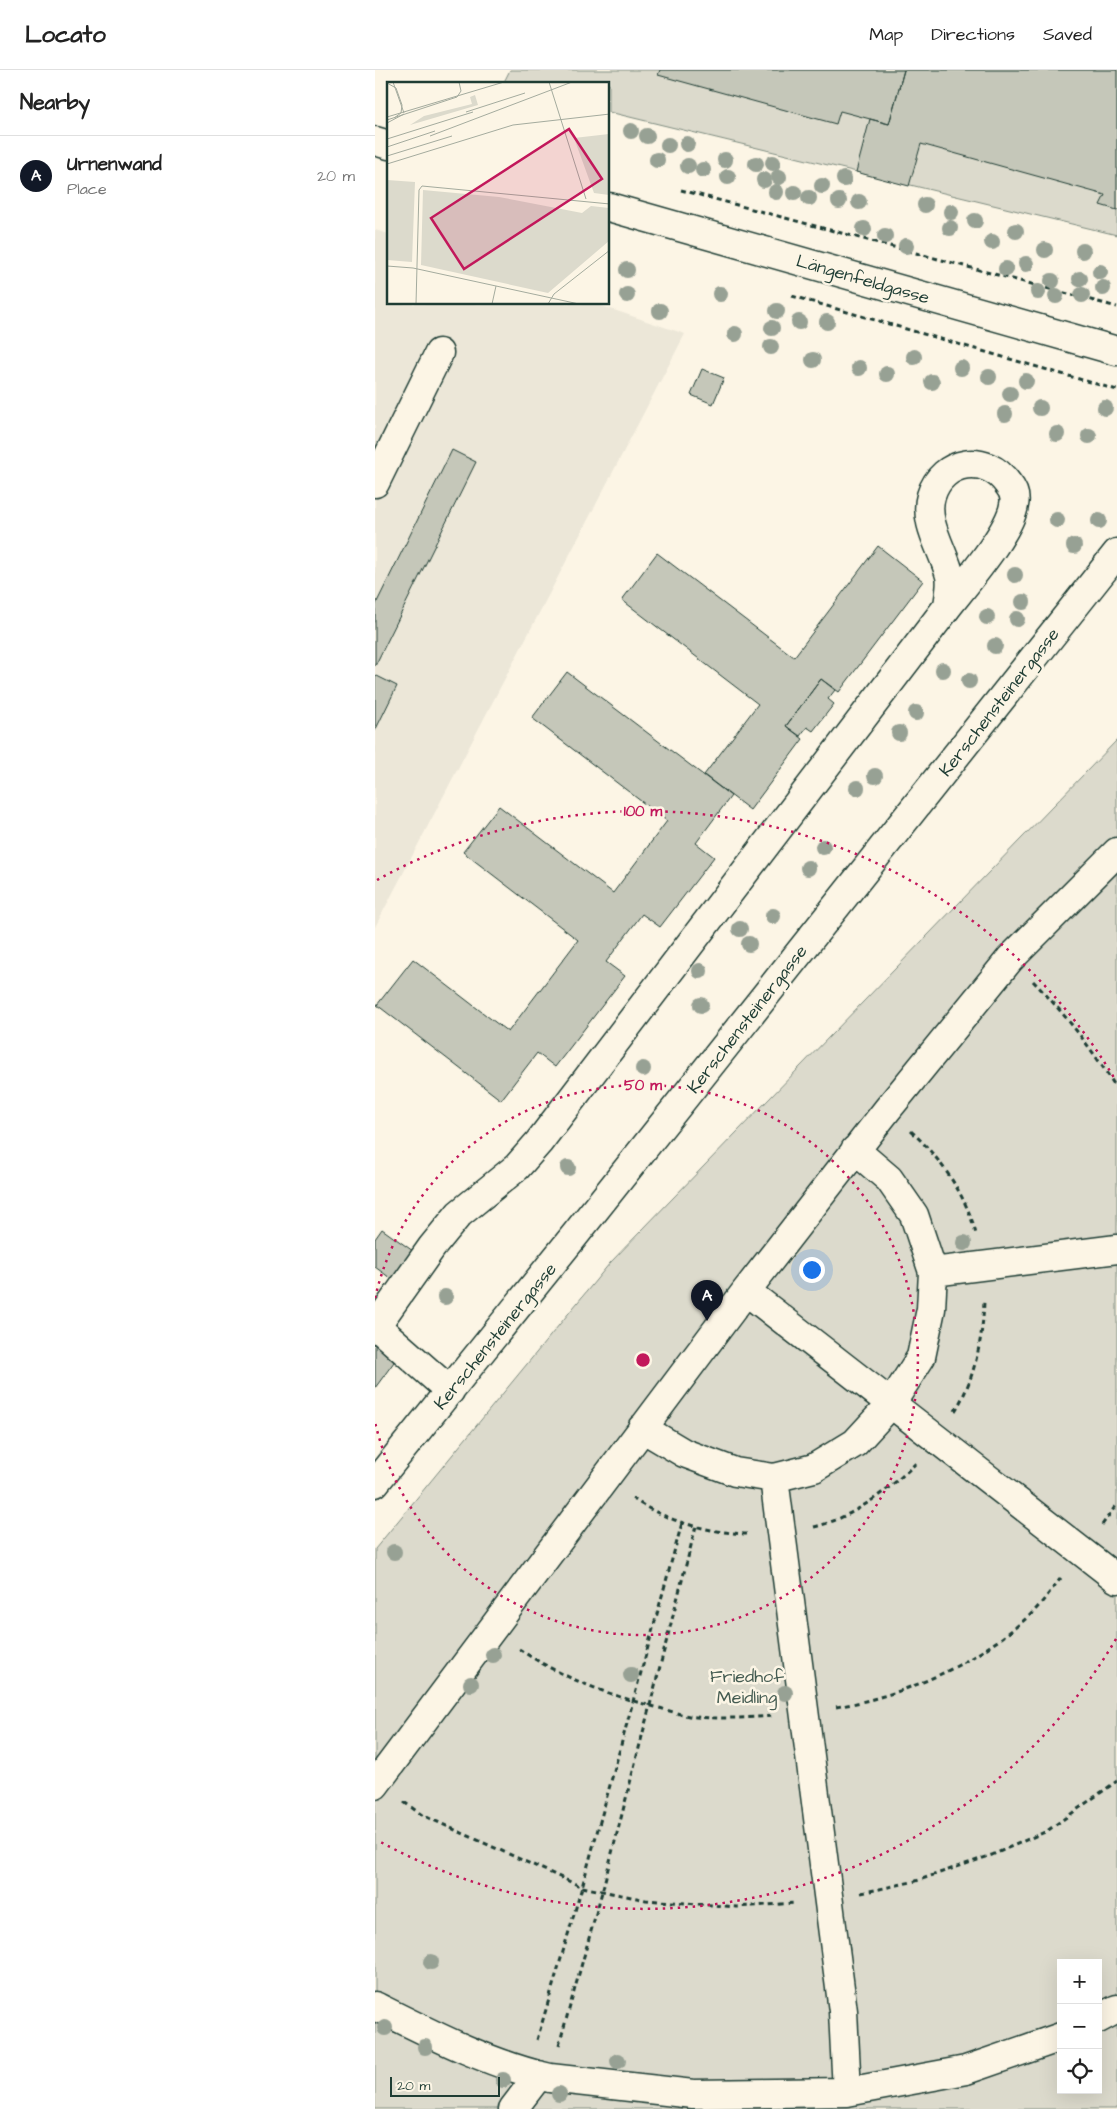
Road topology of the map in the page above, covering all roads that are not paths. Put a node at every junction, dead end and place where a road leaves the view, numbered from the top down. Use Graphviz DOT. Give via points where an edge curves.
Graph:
graph roads {
  1 [pos="610,207"];
  2 [pos="1117,350"];
  3 [pos="439,353"];
  4 [pos="375,483"];
  5 [pos="1117,553"];
  6 [pos="948,606"];
  7 [pos="1117,852"];
  8 [pos="855,1150"];
  9 [pos="1117,1248"];
  10 [pos="933,1272"];
  11 [pos="746,1291"];
  12 [pos="376,1325"];
  13 [pos="450,1391"];
  14 [pos="891,1404"];
  15 [pos="643,1428"];
  16 [pos="774,1478"];
  17 [pos="375,1483"];
  18 [pos="1117,1579"];
  19 [pos="375,1785"];
  20 [pos="375,2006"];
  21 [pos="1117,2009"];
  22 [pos="1102,2017"];
  23 [pos="1057,2038"];
  24 [pos="539,2075"];
  25 [pos="847,2092"];
  26 [pos="513,2109"];
  1 -- 2 [label="street, Längenfeldgasse"];
  3 -- 4 [label="street"];
  5 -- 13 [label="street, Kerschensteinergasse"];
  6 -- 6 [label="street" via="1007,527 1015,504 1014,492 1004,478 993,468 979,464 964,464 950,471 939,481 929,507 951,578"];
  6 -- 12 [label="street" via="539,1142 517,1167 459,1214"];
  7 -- 8 [label="street" via="1010,959"];
  8 -- 10 [label="street" via="889,1179 914,1215"];
  8 -- 11 [label="street"];
  9 -- 10 [label="street"];
  10 -- 14 [label="street" via="931,1309 921,1357"];
  11 -- 14 [label="street"];
  11 -- 15 [label="street"];
  12 -- 13 [label="street"];
  13 -- 17 [label="street, Kerschensteinergasse"];
  14 -- 16 [label="street" via="855,1443 814,1468"];
  14 -- 18 [label="street"];
  15 -- 16 [label="street" via="684,1453 735,1472"];
  15 -- 19 [label="street"];
  16 -- 25 [label="street" via="843,2011"];
  20 -- 24 [label="street" via="443,2040"];
  21 -- 22 [label="street"];
  23 -- 25 [label="street" via="966,2070"];
  24 -- 25 [label="street" via="693,2094"];
  24 -- 26 [label="street"];
}
